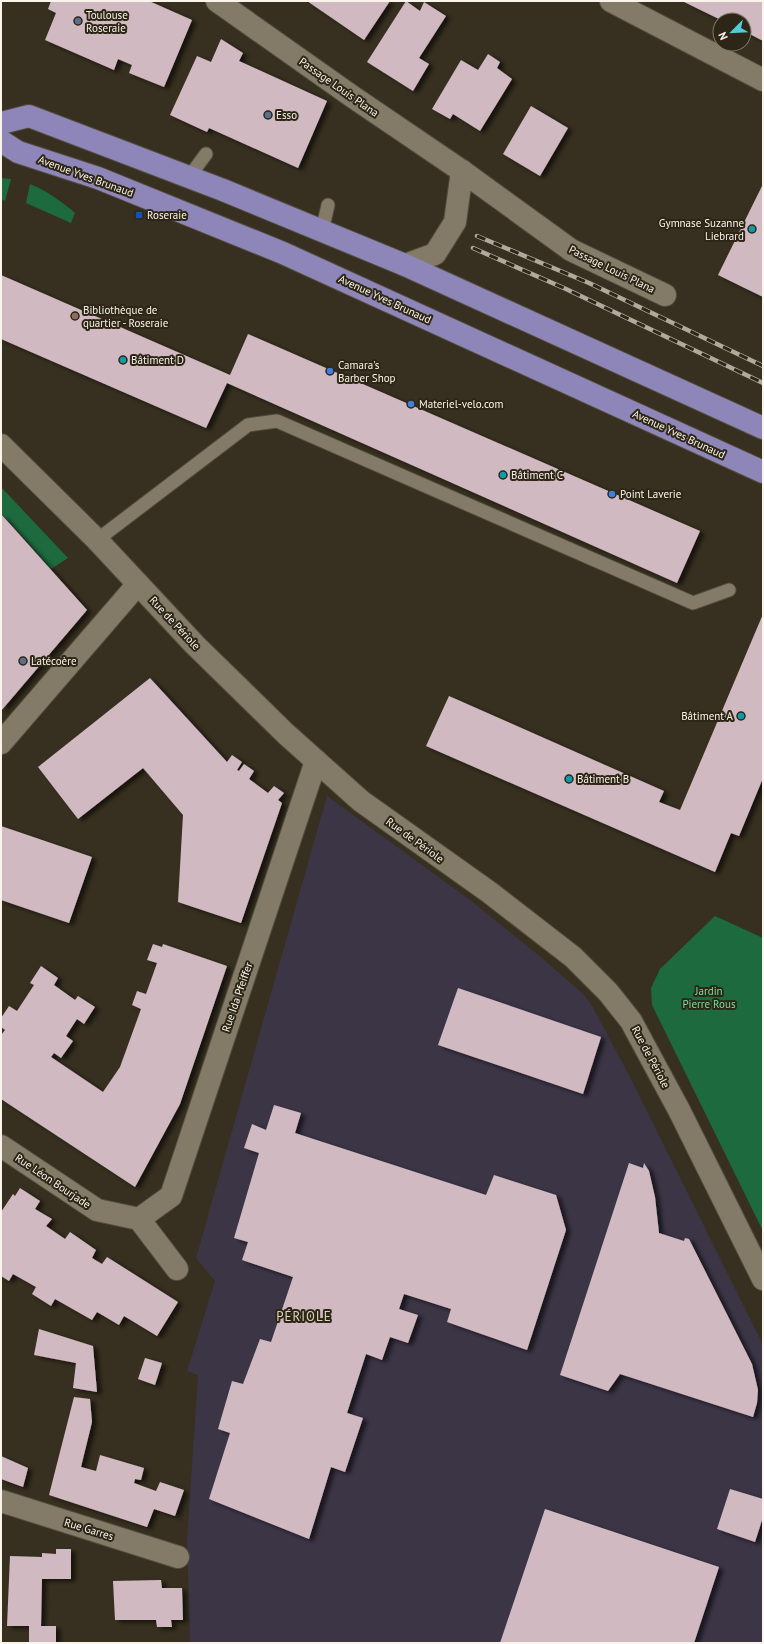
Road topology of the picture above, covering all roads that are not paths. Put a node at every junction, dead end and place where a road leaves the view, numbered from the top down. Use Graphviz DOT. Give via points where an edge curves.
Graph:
graph roads {
  1 [pos="217,1"];
  2 [pos="611,1"];
  3 [pos="763,80"];
  4 [pos="1,123"];
  5 [pos="1,141"];
  6 [pos="206,154"];
  7 [pos="462,170"];
  8 [pos="189,177"];
  9 [pos="328,205"];
  10 [pos="322,231"];
  11 [pos="405,265"];
  12 [pos="665,295"];
  13 [pos="763,428"];
  14 [pos="1,445"];
  15 [pos="763,472"];
  16 [pos="97,540"];
  17 [pos="138,584"];
  18 [pos="729,590"];
  19 [pos="1,743"];
  20 [pos="316,761"];
  21 [pos="1,1146"];
  22 [pos="139,1219"];
  23 [pos="177,1269"];
  24 [pos="763,1279"];
  25 [pos="1,1501"];
  26 [pos="178,1557"];
  1 -- 7 [label="street, Passage Louis Plana"];
  2 -- 3 [label="street"];
  4 -- 8 [label="main road" via="29,116"];
  5 -- 15 [label="main road, Avenue Yves Brunaud" via="18,152 98,178 283,253"];
  6 -- 8 [label="lane"];
  7 -- 11 [label="street" via="455,222 435,254"];
  7 -- 12 [label="street, Passage Louis Plana" via="570,250"];
  8 -- 10 [label="main road"];
  9 -- 10 [label="lane"];
  10 -- 11 [label="main road"];
  11 -- 13 [label="main road"];
  14 -- 16 [label="street, Rue de Périole"];
  16 -- 17 [label="street, Rue de Périole"];
  16 -- 18 [label="lane" via="248,425 277,421 693,603"];
  17 -- 19 [label="street"];
  17 -- 20 [label="street, Rue de Périole" via="195,645"];
  20 -- 22 [label="street, Rue Ida Pfeiffer" via="171,1196"];
  20 -- 24 [label="street, Rue de Périole" via="361,801 489,892 573,957 608,992 631,1021 679,1110"];
  21 -- 22 [label="street, Rue Léon Bourjade" via="97,1210"];
  22 -- 23 [label="street"];
  25 -- 26 [label="street, Rue Garres"];
}
